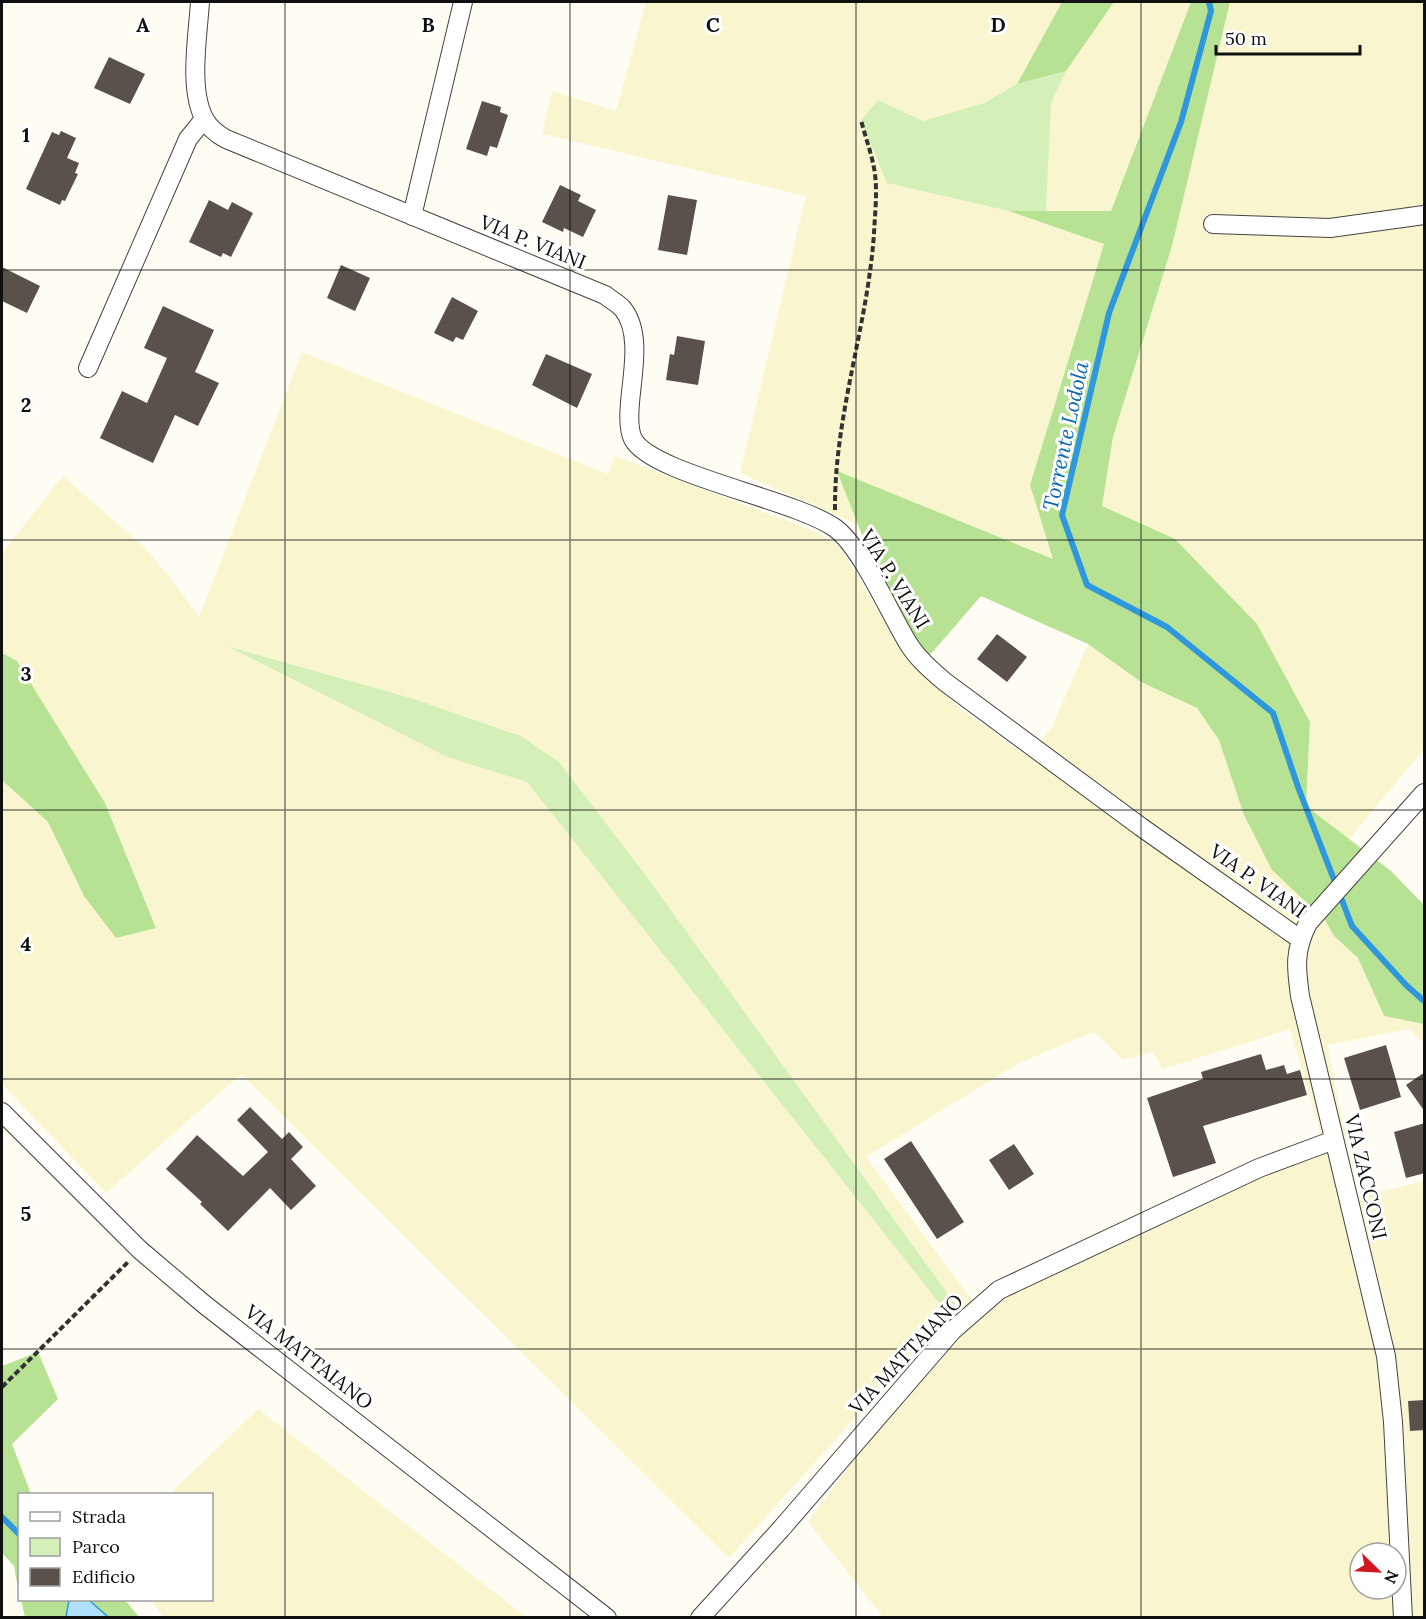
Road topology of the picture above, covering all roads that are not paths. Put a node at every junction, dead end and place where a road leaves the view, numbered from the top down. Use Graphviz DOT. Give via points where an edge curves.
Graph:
graph roads {
  1 [pos="200,2"];
  2 [pos="463,2"];
  3 [pos="204,119"];
  4 [pos="1425,215"];
  5 [pos="412,216"];
  6 [pos="1213,224"];
  7 [pos="88,368"];
  8 [pos="1425,793"];
  9 [pos="1304,931"];
  10 [pos="2,1112"];
  11 [pos="1334,1140"];
  12 [pos="607,1617"];
  13 [pos="700,1617"];
  14 [pos="1403,1617"];
  1 -- 3 [label="street" via="196,73"];
  2 -- 5 [label="street"];
  3 -- 5 [label="street, VIA P. VIANI" via="213,132 226,139"];
  3 -- 7 [label="street" via="188,139"];
  4 -- 6 [label="street" via="1330,228"];
  5 -- 9 [label="street, VIA P. VIANI" via="605,295 622,308 633,335 631,428 633,438 648,454 809,513 836,528 853,546 909,644 945,682 1141,827"];
  8 -- 9 [label="street"];
  9 -- 11 [label="street, VIA ZACCONI" via="1296,965 1300,996"];
  10 -- 12 [label="street, VIA MATTAIANO" via="140,1250 205,1305"];
  11 -- 13 [label="street, VIA MATTAIANO" via="1259,1168 999,1290 952,1331"];
  11 -- 14 [label="street, VIA ZACCONI" via="1386,1356"];
}
